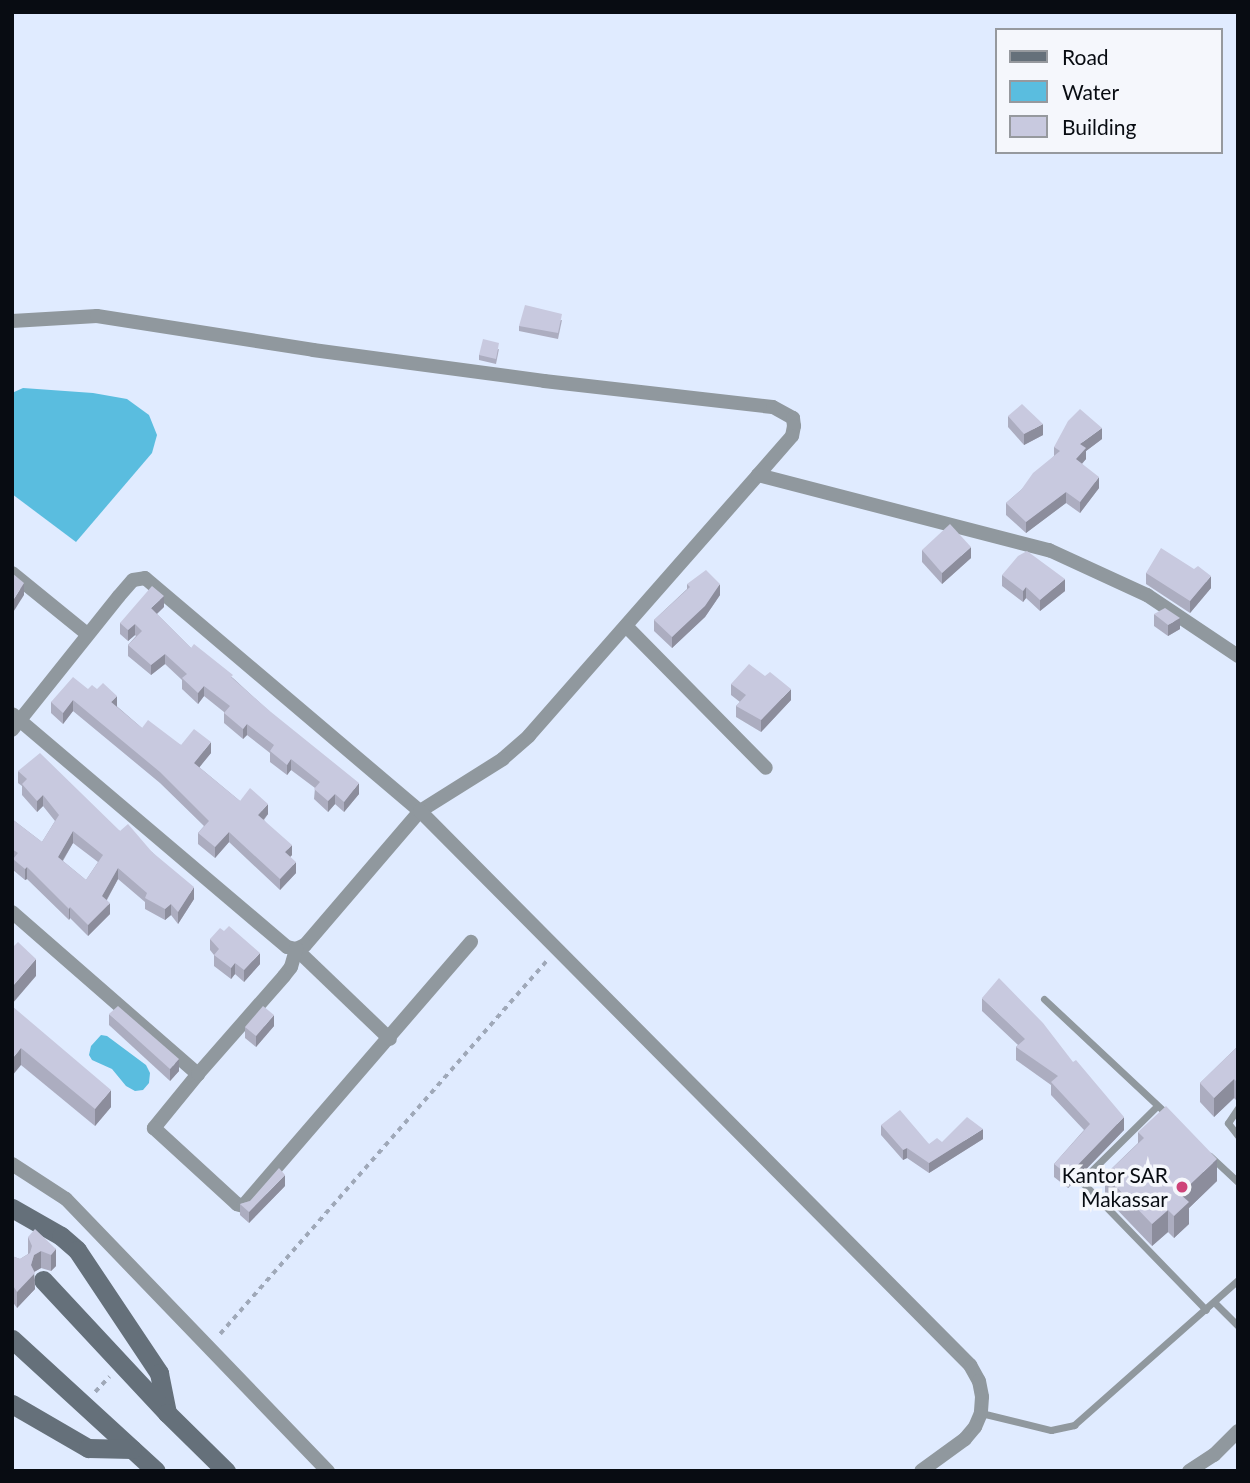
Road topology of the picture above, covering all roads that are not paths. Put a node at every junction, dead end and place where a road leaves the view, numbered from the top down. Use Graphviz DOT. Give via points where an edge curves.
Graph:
graph roads {
  1 [pos="12,321"];
  2 [pos="758,475"];
  3 [pos="12,573"];
  4 [pos="626,626"];
  5 [pos="87,634"];
  6 [pos="1238,656"];
  7 [pos="15,721"];
  8 [pos="766,768"];
  9 [pos="420,811"];
  10 [pos="12,912"];
  11 [pos="471,942"];
  12 [pos="296,949"];
  13 [pos="1044,999"];
  14 [pos="390,1039"];
  15 [pos="198,1074"];
  16 [pos="1157,1105"];
  17 [pos="1238,1108"];
  18 [pos="1177,1125"];
  19 [pos="1238,1136"];
  20 [pos="1208,1153"];
  21 [pos="12,1164"];
  22 [pos="1238,1182"];
  23 [pos="12,1208"];
  24 [pos="43,1280"];
  25 [pos="1238,1280"];
  26 [pos="1215,1303"];
  27 [pos="1206,1310"];
  28 [pos="1238,1326"];
  29 [pos="12,1339"];
  30 [pos="12,1404"];
  31 [pos="167,1413"];
  32 [pos="981,1413"];
  33 [pos="1238,1431"];
  34 [pos="132,1448"];
  35 [pos="156,1471"];
  36 [pos="226,1471"];
  37 [pos="328,1471"];
  38 [pos="921,1471"];
  39 [pos="1189,1471"];
  1 -- 2 [label="street" via="97,316 517,378 773,407 793,418 792,436"];
  2 -- 4 [label="street"];
  2 -- 6 [label="street" via="1049,550 1147,595"];
  3 -- 5 [label="street"];
  4 -- 8 [label="street"];
  4 -- 9 [label="street" via="529,737 503,759"];
  5 -- 7 [label="street"];
  5 -- 9 [label="street" via="133,580 145,578"];
  7 -- 12 [label="street" via="287,947"];
  9 -- 12 [label="street" via="305,945"];
  9 -- 32 [label="street" via="970,1365 979,1381"];
  10 -- 15 [label="street"];
  11 -- 14 [label="street"];
  12 -- 14 [label="street"];
  12 -- 15 [label="street" via="284,976"];
  13 -- 16 [label="lane"];
  14 -- 15 [label="street" via="243,1206 154,1128"];
  16 -- 18 [label="lane"];
  16 -- 27 [label="lane" via="1086,1176 1084,1184"];
  17 -- 19 [label="lane" via="1228,1123"];
  20 -- 22 [label="lane"];
  21 -- 37 [label="street" via="66,1199"];
  23 -- 31 [label="main road" via="77,1250 159,1373"];
  24 -- 31 [label="main road"];
  25 -- 26 [label="lane"];
  26 -- 27 [label="lane"];
  26 -- 28 [label="lane"];
  27 -- 32 [label="lane" via="1074,1425 1051,1430"];
  29 -- 34 [label="main road"];
  30 -- 34 [label="main road" via="88,1448"];
  31 -- 36 [label="main road"];
  32 -- 38 [label="street" via="965,1439"];
  33 -- 39 [label="street"];
  34 -- 35 [label="main road"];
}
